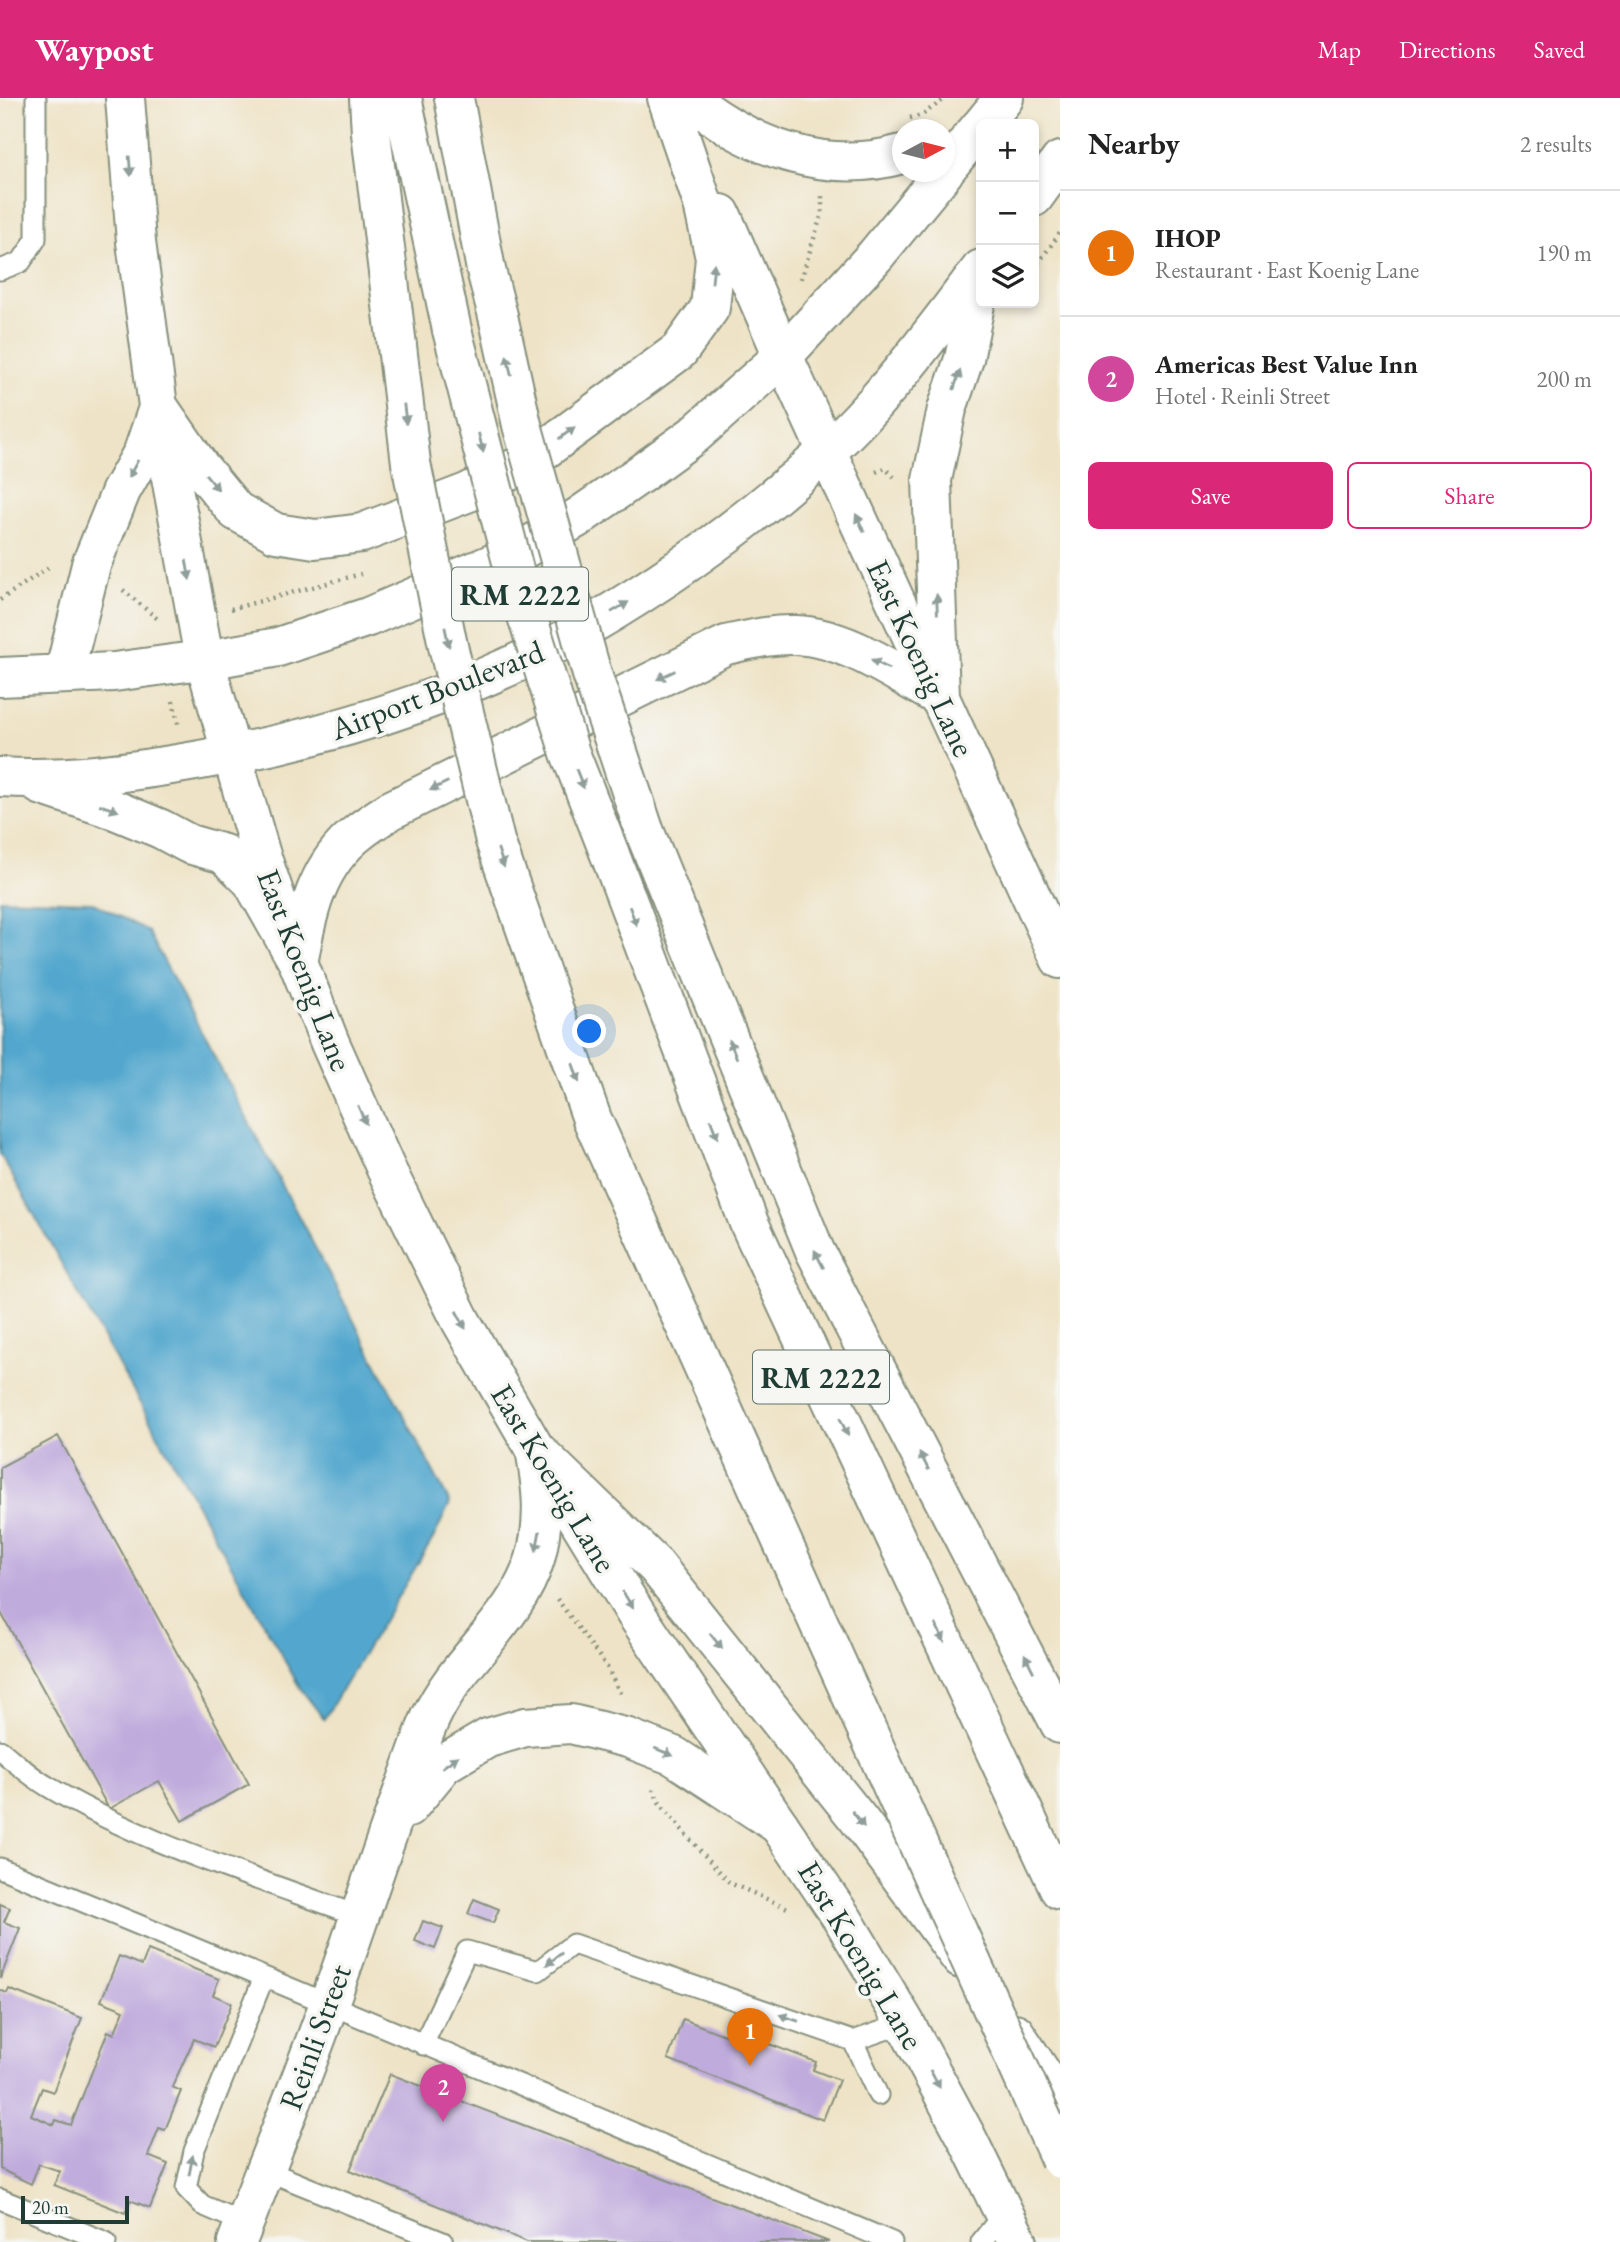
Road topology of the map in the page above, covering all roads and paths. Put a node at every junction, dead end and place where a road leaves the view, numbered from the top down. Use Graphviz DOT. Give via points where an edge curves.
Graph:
graph roads {
  1 [pos="36,98"];
  2 [pos="125,98"];
  3 [pos="369,98"];
  4 [pos="402,98"];
  5 [pos="454,98"];
  6 [pos="669,98"];
  7 [pos="689,98"];
  8 [pos="1004,98"];
  9 [pos="988,119"];
  10 [pos="976,128"];
  11 [pos="976,133"];
  12 [pos="955,135"];
  13 [pos="892,156"];
  14 [pos="955,158"];
  15 [pos="1060,161"];
  16 [pos="935,182"];
  17 [pos="1039,190"];
  18 [pos="822,191"];
  19 [pos="1060,233"];
  20 [pos="1039,262"];
  21 [pos="0,270"];
  22 [pos="976,275"];
  23 [pos="799,282"];
  24 [pos="976,300"];
  25 [pos="783,356"];
  26 [pos="158,406"];
  27 [pos="825,453"];
  28 [pos="54,564"];
  29 [pos="118,586"];
  30 [pos="0,600"];
  31 [pos="170,621"];
  32 [pos="204,658"];
  33 [pos="64,674"];
  34 [pos="0,677"];
  35 [pos="940,696"];
  36 [pos="173,700"];
  37 [pos="183,740"];
  38 [pos="231,755"];
  39 [pos="11,778"];
  40 [pos="1060,959"];
  41 [pos="298,962"];
  42 [pos="535,1449"];
  43 [pos="551,1590"];
  44 [pos="627,1708"];
  45 [pos="1060,1724"];
  46 [pos="0,1750"];
  47 [pos="649,1782"];
  48 [pos="781,1826"];
  49 [pos="389,1831"];
  50 [pos="0,1868"];
  51 [pos="1060,1890"];
  52 [pos="794,1911"];
  53 [pos="359,1916"];
  54 [pos="264,1977"];
  55 [pos="328,2006"];
  56 [pos="905,2023"];
  57 [pos="853,2041"];
  58 [pos="423,2045"];
  59 [pos="878,2095"];
  60 [pos="1060,2101"];
  61 [pos="1060,2158"];
  62 [pos="265,2170"];
  63 [pos="0,2199"];
  64 [pos="240,2232"];
  65 [pos="1001,2232"];
  66 [pos="106,2242"];
  67 [pos="443,2242"];
  68 [pos="892,2242"];
  1 -- 21 [label="lane" via="36,239 22,262"];
  2 -- 26 [label="main road, East Koenig Lane, one-way" via="136,242"];
  3 -- 61 [label="main road, one-way, bridge" via="411,463 448,646 495,841 592,1119"];
  4 -- 51 [label="main road, RM 2222, one-way, bridge" via="452,330 521,597 570,753 749,1223"];
  45 -- 5 [label="main road, RM 2222, one-way, bridge" via="815,1251 644,830 592,674 522,425 486,270"];
  6 -- 25 [label="main road, East Koenig Lane"];
  26 -- 6 [label="main road, one-way" via="236,511 276,533 315,539 362,533 469,492 528,461 679,351 710,308 715,258"];
  7 -- 13 [label="main road" via="745,136 787,152 821,161 862,162"];
  8 -- 9 [label="main road"];
  10 -- 12 [label="main road"];
  11 -- 14 [label="main road"];
  15 -- 17 [label="main road"];
  16 -- 25 [label="main road"];
  18 -- 23 [label="path" via="822,214"];
  19 -- 20 [label="path"];
  22 -- 27 [label="main road, Airport Boulevard" via="881,397"];
  35 -- 24 [label="main road, one-way" via="932,480"];
  25 -- 27 [label="main road, East Koenig Lane"];
  25 -- 32 [label="main road" via="694,435 577,518 515,554 332,629 278,647"];
  26 -- 32 [label="main road, East Koenig Lane, one-way"];
  26 -- 33 [label="main road, one-way" via="143,452 121,491 91,565"];
  35 -- 27 [label="main road, East Koenig Lane, one-way"];
  38 -- 27 [label="main road, Airport Boulevard, one-way" via="380,717 560,642 685,563 757,511"];
  28 -- 30 [label="path"];
  29 -- 31 [label="path" via="160,621"];
  32 -- 33 [label="main road" via="114,672"];
  32 -- 38 [label="main road, East Koenig Lane"];
  33 -- 34 [label="main road"];
  35 -- 40 [label="main road, East Koenig Lane"];
  35 -- 41 [label="main road, one-way" via="831,642 798,635 726,645 391,810 358,832 336,855 317,886 306,914"];
  36 -- 37 [label="path"];
  38 -- 39 [label="main road, Airport Boulevard" via="141,769"];
  38 -- 41 [label="main road, East Koenig Lane"];
  39 -- 41 [label="main road, one-way" via="115,810 189,844 224,854 251,881"];
  41 -- 42 [label="main road, East Koenig Lane, one-way" via="398,1192 461,1321"];
  42 -- 48 [label="main road, East Koenig Lane, one-way" via="636,1614"];
  42 -- 49 [label="main road, Reinli Street, one-way" via="543,1496 535,1559 503,1620 456,1677 432,1715"];
  42 -- 60 [label="main road, one-way" via="656,1566 859,1820"];
  43 -- 44 [label="path" via="607,1667"];
  46 -- 53 [label="lane" via="46,1785 125,1826"];
  47 -- 52 [label="path" via="659,1802 730,1883"];
  49 -- 48 [label="main road, Reinli Street, one-way" via="444,1764 488,1738 525,1727 571,1724 628,1738 674,1756"];
  48 -- 56 [label="main road, East Koenig Lane"];
  49 -- 53 [label="main road, Reinli Street"];
  50 -- 54 [label="lane"];
  53 -- 55 [label="main road, Reinli Street"];
  54 -- 55 [label="lane"];
  64 -- 54 [label="lane, one-way" via="186,2188 194,2151"];
  55 -- 58 [label="lane"];
  55 -- 62 [label="main road, Reinli Street"];
  56 -- 57 [label="lane"];
  56 -- 65 [label="main road, East Koenig Lane, one-way" via="967,2138"];
  57 -- 58 [label="lane, one-way" via="573,1944 538,1971 467,1951"];
  57 -- 59 [label="lane"];
  58 -- 68 [label="lane"];
  62 -- 64 [label="main road, Reinli Street"];
  62 -- 67 [label="lane"];
  63 -- 66 [label="lane"];
}
